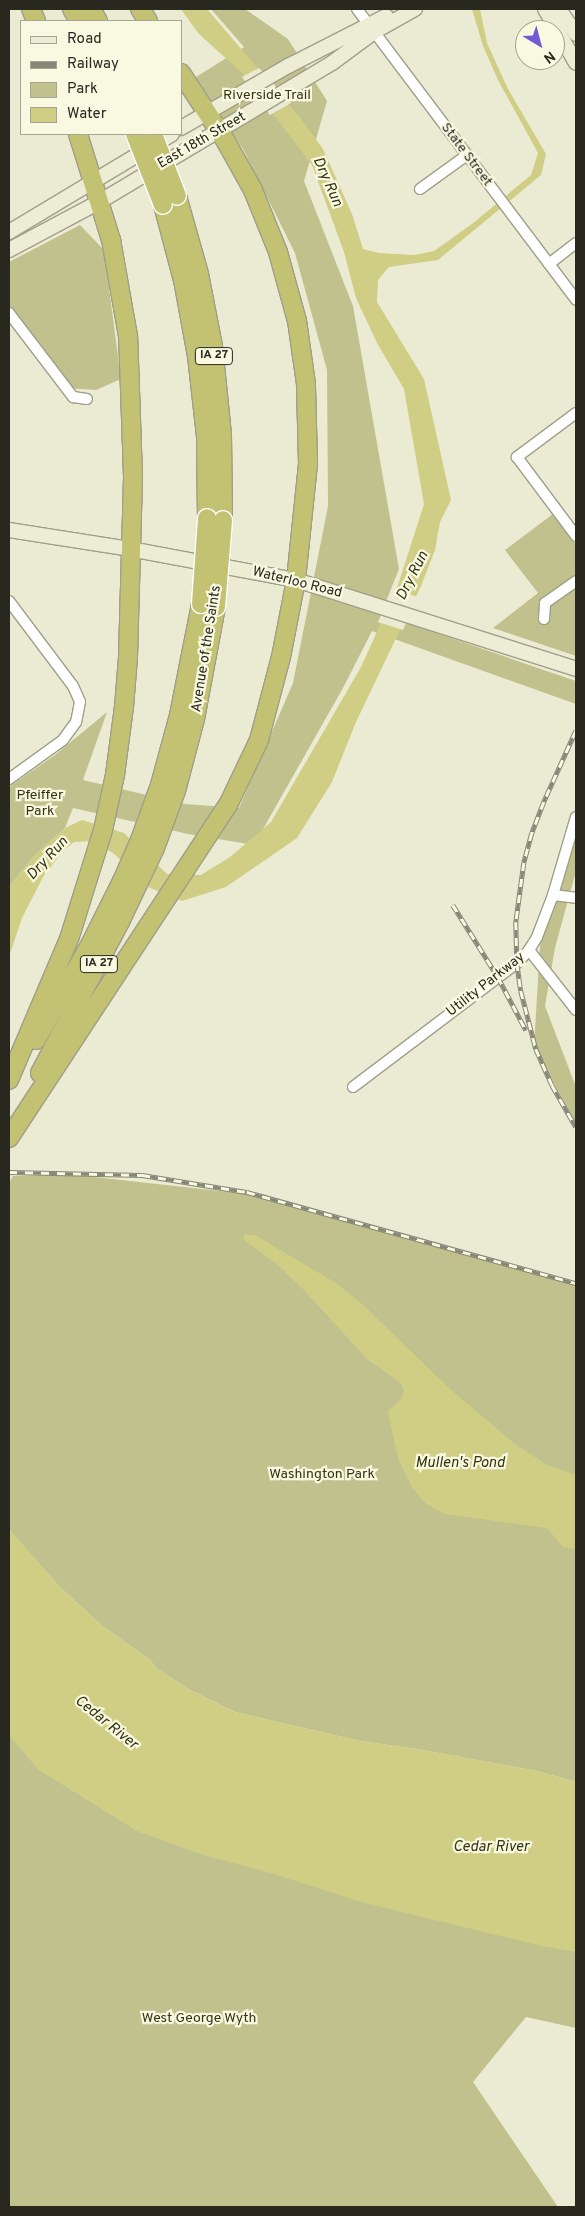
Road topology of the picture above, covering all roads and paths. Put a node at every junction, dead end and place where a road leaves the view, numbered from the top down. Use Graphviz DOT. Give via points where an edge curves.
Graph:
graph roads {
  1 [pos="72,9"];
  2 [pos="91,9"];
  3 [pos="140,9"];
  4 [pos="356,9"];
  5 [pos="400,9"];
  6 [pos="415,9"];
  7 [pos="545,9"];
  8 [pos="559,9"];
  9 [pos="78,20"];
  10 [pos="97,20"];
  11 [pos="147,20"];
  12 [pos="371,28"];
  13 [pos="576,34"];
  14 [pos="576,63"];
  15 [pos="182,74"];
  16 [pos="207,113"];
  17 [pos="182,127"];
  18 [pos="218,130"];
  19 [pos="78,135"];
  20 [pos="136,135"];
  21 [pos="154,135"];
  22 [pos="170,135"];
  23 [pos="467,155"];
  24 [pos="92,181"];
  25 [pos="420,189"];
  26 [pos="170,200"];
  27 [pos="99,202"];
  28 [pos="9,232"];
  29 [pos="576,243"];
  30 [pos="9,250"];
  31 [pos="549,264"];
  32 [pos="576,300"];
  33 [pos="9,313"];
  34 [pos="87,400"];
  35 [pos="576,413"];
  36 [pos="9,530"];
  37 [pos="576,536"];
  38 [pos="130,549"];
  39 [pos="296,580"];
  40 [pos="576,581"];
  41 [pos="9,601"];
  42 [pos="544,619"];
  43 [pos="576,668"];
  44 [pos="9,779"];
  45 [pos="168,788"];
  46 [pos="576,818"];
  47 [pos="553,895"];
  48 [pos="576,898"];
  49 [pos="530,950"];
  50 [pos="576,1010"];
  51 [pos="9,1081"];
  52 [pos="353,1087"];
  53 [pos="9,1131"];
  54 [pos="9,1138"];
  1 -- 9 [label="highway"];
  2 -- 10 [label="highway"];
  3 -- 11 [label="highway"];
  4 -- 12 [label="street, State Street"];
  5 -- 12 [label="main road, East 18th Street"];
  6 -- 12 [label="main road, East 18th Street"];
  7 -- 14 [label="main road"];
  8 -- 13 [label="main road"];
  12 -- 16 [label="main road, East 18th Street" via="288,66"];
  12 -- 18 [label="main road, East 18th Street" via="332,63"];
  12 -- 23 [label="street, State Street"];
  15 -- 16 [label="highway"];
  16 -- 17 [label="main road, East 18th Street"];
  16 -- 18 [label="highway"];
  18 -- 27 [label="main road, East 18th Street"];
  18 -- 39 [label="highway" via="253,190 278,252 290,289 303,351 308,463"];
  19 -- 24 [label="highway"];
  20 -- 26 [label="highway, Avenue of the Saints / IA 27, bridge"];
  21 -- 26 [label="highway, Avenue of the Saints / IA 27, bridge"];
  22 -- 24 [label="main road, East 18th Street"];
  23 -- 25 [label="street"];
  23 -- 31 [label="street, State Street"];
  24 -- 27 [label="highway"];
  24 -- 28 [label="main road, East 18th Street"];
  26 -- 45 [label="highway, Avenue of the Saints / IA 27, bridge" via="197,356 215,519 209,605 179,715"];
  27 -- 30 [label="main road, East 18th Street"];
  27 -- 38 [label="highway" via="117,268 128,336 133,443"];
  29 -- 31 [label="street"];
  31 -- 32 [label="street, State Street"];
  33 -- 34 [label="street" via="72,397"];
  35 -- 37 [label="street" via="517,457"];
  36 -- 38 [label="main road, Waterloo Road"];
  38 -- 39 [label="main road, Waterloo Road"];
  38 -- 51 [label="highway" via="124,707 115,775 103,830 70,936"];
  39 -- 43 [label="main road, Waterloo Road"];
  39 -- 54 [label="highway" via="265,722 228,806"];
  40 -- 42 [label="street" via="545,603"];
  41 -- 44 [label="street" via="73,686 80,702 76,722 63,740"];
  45 -- 51 [label="highway, Avenue of the Saints / IA 27" via="109,908 38,1037"];
  45 -- 53 [label="highway, Avenue of the Saints / IA 27" via="136,890"];
  46 -- 47 [label="street, Utility Parkway"];
  47 -- 48 [label="street"];
  47 -- 49 [label="street, Utility Parkway"];
  49 -- 50 [label="street"];
  49 -- 52 [label="street, Utility Parkway"];
}
